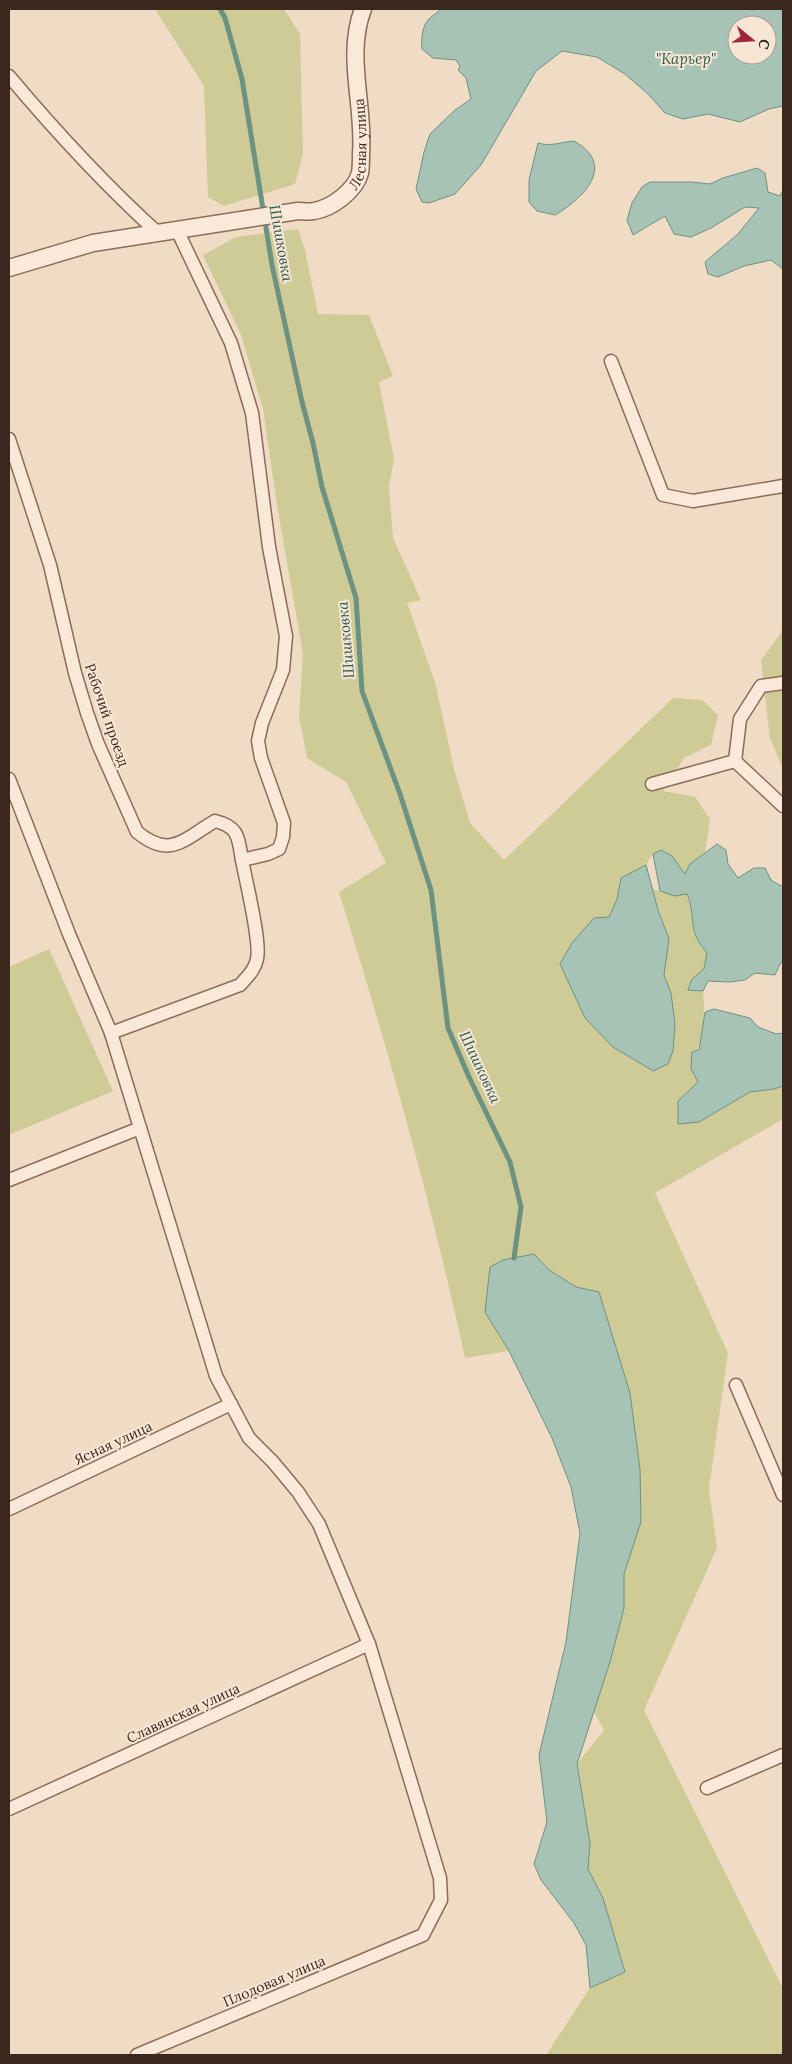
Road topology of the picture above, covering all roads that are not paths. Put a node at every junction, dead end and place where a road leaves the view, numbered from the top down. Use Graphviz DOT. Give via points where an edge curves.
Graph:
graph roads {
  1 [pos="364,9"];
  2 [pos="9,76"];
  3 [pos="177,230"];
  4 [pos="159,234"];
  5 [pos="9,268"];
  6 [pos="610,361"];
  7 [pos="9,439"];
  8 [pos="783,486"];
  9 [pos="783,683"];
  10 [pos="735,761"];
  11 [pos="9,779"];
  12 [pos="652,784"];
  13 [pos="783,806"];
  14 [pos="242,860"];
  15 [pos="111,1033"];
  16 [pos="140,1128"];
  17 [pos="9,1180"];
  18 [pos="736,1385"];
  19 [pos="231,1404"];
  20 [pos="783,1495"];
  21 [pos="9,1509"];
  22 [pos="369,1644"];
  23 [pos="783,1755"];
  24 [pos="706,1788"];
  25 [pos="9,1809"];
  26 [pos="137,2055"];
  1 -- 3 [label="street, Лесная улица" via="355,44 363,136 360,174 351,190 314,211"];
  2 -- 4 [label="street" via="69,145"];
  3 -- 4 [label="street, Лесная улица"];
  3 -- 14 [label="street" via="231,343 252,412 269,547 286,636 283,670 258,741 284,824 283,837 279,849"];
  4 -- 5 [label="street, Лесная улица" via="93,243"];
  6 -- 8 [label="street" via="663,496 693,501"];
  7 -- 14 [label="street, Рабочий проезд" via="50,565 87,713 136,832 156,845 166,847 215,821 236,832"];
  9 -- 10 [label="street" via="761,686 740,719"];
  10 -- 12 [label="street"];
  10 -- 13 [label="street"];
  11 -- 15 [label="street"];
  14 -- 15 [label="street" via="258,958 253,971 240,985"];
  15 -- 16 [label="street"];
  16 -- 17 [label="street"];
  16 -- 19 [label="street" via="216,1376"];
  18 -- 20 [label="street"];
  19 -- 21 [label="street, Ясная улица"];
  19 -- 22 [label="street" via="249,1438 298,1492 319,1524"];
  22 -- 25 [label="street, Славянская улица"];
  22 -- 26 [label="street, Плодовая улица" via="440,1878 441,1900 423,1935"];
  23 -- 24 [label="street"];
}
